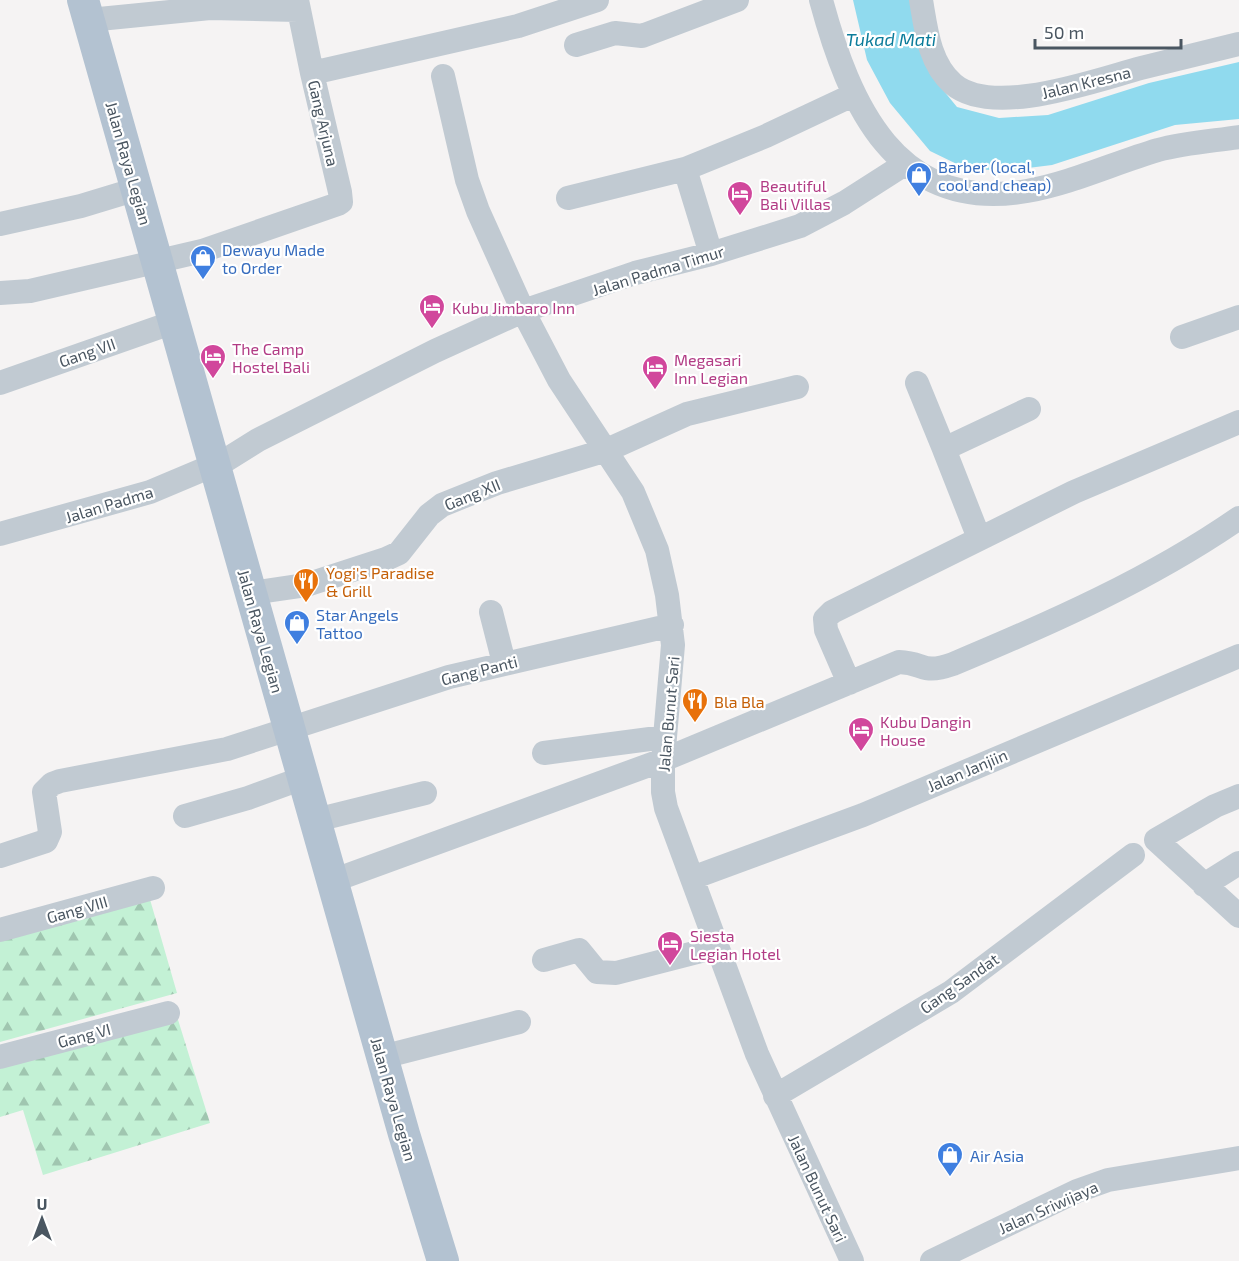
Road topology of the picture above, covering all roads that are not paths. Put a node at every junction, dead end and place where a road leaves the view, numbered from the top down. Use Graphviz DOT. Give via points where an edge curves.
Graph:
graph roads {
  1 [pos="597,0"];
  2 [pos="737,0"];
  3 [pos="821,0"];
  4 [pos="921,0"];
  5 [pos="297,5"];
  6 [pos="86,10"];
  7 [pos="1239,44"];
  8 [pos="576,45"];
  9 [pos="312,73"];
  10 [pos="443,76"];
  11 [pos="853,95"];
  12 [pos="1239,138"];
  13 [pos="905,164"];
  14 [pos="684,169"];
  15 [pos="137,189"];
  16 [pos="568,198"];
  17 [pos="0,224"];
  18 [pos="711,254"];
  19 [pos="157,260"];
  20 [pos="0,293"];
  21 [pos="523,311"];
  22 [pos="1239,317"];
  23 [pos="174,322"];
  24 [pos="1182,337"];
  25 [pos="0,383"];
  26 [pos="916,383"];
  27 [pos="797,387"];
  28 [pos="1029,409"];
  29 [pos="1239,422"];
  30 [pos="944,449"];
  31 [pos="607,450"];
  32 [pos="215,465"];
  33 [pos="1239,518"];
  34 [pos="0,534"];
  35 [pos="979,538"];
  36 [pos="251,593"];
  37 [pos="491,612"];
  38 [pos="672,625"];
  39 [pos="1239,656"];
  40 [pos="504,663"];
  41 [pos="849,683"];
  42 [pos="289,730"];
  43 [pos="664,748"];
  44 [pos="544,753"];
  45 [pos="303,778"];
  46 [pos="425,793"];
  47 [pos="1239,796"];
  48 [pos="185,816"];
  49 [pos="316,820"];
  50 [pos="1133,855"];
  51 [pos="0,856"];
  52 [pos="1239,863"];
  53 [pos="692,878"];
  54 [pos="332,880"];
  55 [pos="1204,885"];
  56 [pos="153,888"];
  57 [pos="1239,916"];
  58 [pos="0,930"];
  59 [pos="717,947"];
  60 [pos="544,960"];
  61 [pos="168,1012"];
  62 [pos="519,1022"];
  63 [pos="0,1057"];
  64 [pos="382,1057"];
  65 [pos="775,1096"];
  66 [pos="1239,1158"];
  67 [pos="443,1261"];
  68 [pos="852,1261"];
  69 [pos="932,1261"];
  1 -- 9 [label="street, Gang Arjuna" via="518,26"];
  2 -- 8 [label="street" via="642,36 615,33"];
  3 -- 11 [label="street" via="834,49"];
  4 -- 7 [label="street, Jalan Kresna" via="932,54 941,71 955,85 973,93 998,96 1065,91"];
  5 -- 6 [label="street"];
  5 -- 9 [label="street"];
  6 -- 15 [label="main road, Jalan Raya Legian"];
  9 -- 19 [label="street, Gang Arjuna" via="341,202 202,251"];
  10 -- 21 [label="street, Jalan Bunut Sari" via="467,180"];
  11 -- 13 [label="street" via="877,135"];
  11 -- 14 [label="street"];
  12 -- 13 [label="street" via="1166,148 1068,180 1005,194 954,188"];
  13 -- 18 [label="street, Jalan Padma Timur" via="808,222"];
  14 -- 16 [label="street"];
  14 -- 18 [label="street"];
  15 -- 17 [label="street"];
  15 -- 19 [label="main road, Jalan Raya Legian"];
  18 -- 21 [label="street, Jalan Padma Timur" via="635,273"];
  19 -- 20 [label="street" via="30,291"];
  19 -- 23 [label="main road, Jalan Raya Legian"];
  21 -- 31 [label="street, Jalan Bunut Sari" via="559,380"];
  21 -- 32 [label="street, Jalan Padma Timur" via="435,351"];
  22 -- 24 [label="street"];
  23 -- 25 [label="street, Gang VII"];
  23 -- 32 [label="main road, Jalan Raya Legian"];
  26 -- 30 [label="street"];
  27 -- 31 [label="street, Gang XII" via="687,414"];
  28 -- 30 [label="street"];
  29 -- 35 [label="street" via="1101,480"];
  30 -- 35 [label="street"];
  31 -- 36 [label="street, Gang XII" via="497,483 442,505 429,515 399,553 387,559 306,585"];
  31 -- 38 [label="street, Jalan Bunut Sari" via="648,524"];
  32 -- 34 [label="street, Jalan Padma" via="150,492"];
  32 -- 36 [label="main road, Jalan Raya Legian"];
  33 -- 41 [label="street" via="1115,591 969,657 934,670 899,662"];
  35 -- 41 [label="street" via="825,619"];
  36 -- 42 [label="main road, Jalan Raya Legian"];
  37 -- 40 [label="street"];
  38 -- 40 [label="street, Gang Panti"];
  38 -- 43 [label="street, Jalan Bunut Sari" via="673,665"];
  39 -- 53 [label="street, Jalan Janjiin" via="863,814"];
  40 -- 42 [label="street, Gang Panti" via="403,690"];
  41 -- 43 [label="street"];
  42 -- 45 [label="main road, Jalan Raya Legian"];
  42 -- 51 [label="street, Gang Panti" via="226,749 52,784 44,792 50,832 46,842"];
  43 -- 44 [label="street"];
  43 -- 53 [label="street, Jalan Bunut Sari" via="666,808"];
  43 -- 54 [label="street"];
  45 -- 48 [label="street"];
  45 -- 49 [label="main road, Jalan Raya Legian"];
  46 -- 49 [label="street"];
  47 -- 55 [label="street" via="1156,840"];
  49 -- 54 [label="main road, Jalan Raya Legian"];
  50 -- 65 [label="street, Gang Sandat" via="951,992"];
  52 -- 55 [label="street"];
  53 -- 59 [label="street, Jalan Bunut Sari"];
  54 -- 64 [label="main road, Jalan Raya Legian"];
  55 -- 57 [label="street"];
  56 -- 58 [label="street, Gang VIII"];
  59 -- 60 [label="street" via="616,973 597,972 579,950"];
  59 -- 65 [label="street, Jalan Bunut Sari"];
  61 -- 63 [label="street, Gang VI"];
  62 -- 64 [label="street"];
  64 -- 67 [label="main road, Jalan Raya Legian"];
  65 -- 68 [label="street, Jalan Bunut Sari"];
  66 -- 69 [label="street, Jalan Sriwijaya" via="1108,1180"];
}
